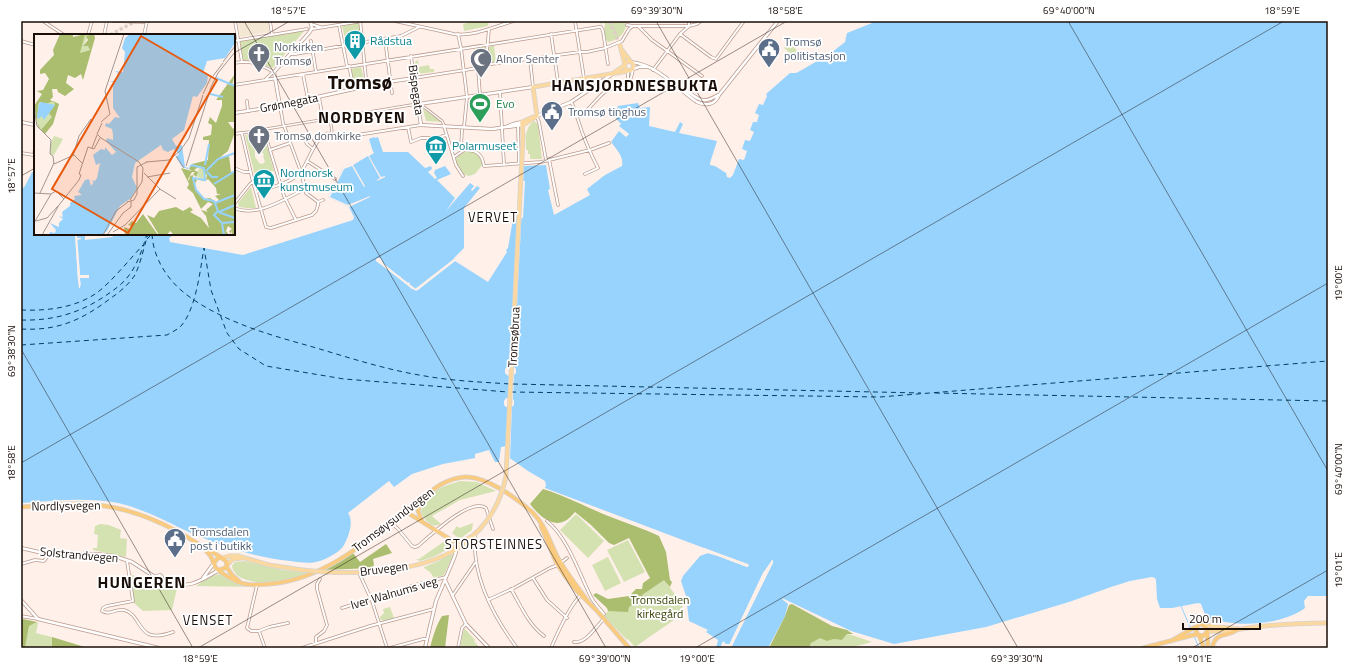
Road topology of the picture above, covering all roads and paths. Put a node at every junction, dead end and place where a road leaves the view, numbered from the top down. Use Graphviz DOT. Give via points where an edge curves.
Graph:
graph roads {
  1 [pos="43,21"];
  2 [pos="92,21"];
  3 [pos="107,21"];
  4 [pos="114,21"];
  5 [pos="148,21"];
  6 [pos="235,21"];
  7 [pos="270,21"];
  8 [pos="363,21"];
  9 [pos="394,21"];
  10 [pos="514,21"];
  11 [pos="575,21"];
  12 [pos="689,21"];
  13 [pos="701,21"];
  14 [pos="744,21"];
  15 [pos="778,21"];
  16 [pos="311,22"];
  17 [pos="360,22"];
  18 [pos="339,25"];
  19 [pos="628,25"];
  20 [pos="633,26"];
  21 [pos="638,26"];
  22 [pos="689,26"];
  23 [pos="321,27"];
  24 [pos="419,27"];
  25 [pos="308,29"];
  26 [pos="312,29"];
  27 [pos="489,29"];
  28 [pos="577,31"];
  29 [pos="62,34"];
  30 [pos="88,34"];
  31 [pos="104,34"];
  32 [pos="144,34"];
  33 [pos="551,34"];
  34 [pos="680,34"];
  35 [pos="272,35"];
  36 [pos="458,36"];
  37 [pos="238,40"];
  38 [pos="21,41"];
  39 [pos="235,41"];
  40 [pos="311,41"];
  41 [pos="363,42"];
  42 [pos="488,44"];
  43 [pos="34,45"];
  44 [pos="343,46"];
  45 [pos="386,46"];
  46 [pos="461,48"];
  47 [pos="605,48"];
  48 [pos="667,50"];
  49 [pos="313,51"];
  50 [pos="580,52"];
  51 [pos="290,54"];
  52 [pos="411,56"];
  53 [pos="554,56"];
  54 [pos="388,59"];
  55 [pos="530,59"];
  56 [pos="242,62"];
  57 [pos="631,62"];
  58 [pos="235,63"];
  59 [pos="364,64"];
  60 [pos="608,64"];
  61 [pos="484,65"];
  62 [pos="625,65"];
  63 [pos="348,66"];
  64 [pos="647,67"];
  65 [pos="478,68"];
  66 [pos="633,69"];
  67 [pos="464,70"];
  68 [pos="653,70"];
  69 [pos="628,71"];
  70 [pos="274,72"];
  71 [pos="316,72"];
  72 [pos="303,74"];
  73 [pos="612,74"];
  74 [pos="702,76"];
  75 [pos="276,77"];
  76 [pos="414,78"];
  77 [pos="584,79"];
  78 [pos="265,80"];
  79 [pos="391,82"];
  80 [pos="628,82"];
  81 [pos="558,83"];
  82 [pos="235,84"];
  83 [pos="367,86"];
  84 [pos="533,87"];
  85 [pos="354,89"];
  86 [pos="392,92"];
  87 [pos="500,92"];
  88 [pos="480,95"];
  89 [pos="319,97"];
  90 [pos="467,97"];
  91 [pos="247,100"];
  92 [pos="308,100"];
  93 [pos="571,102"];
  94 [pos="419,104"];
  95 [pos="280,106"];
  96 [pos="424,107"];
  97 [pos="248,111"];
  98 [pos="235,113"];
  99 [pos="578,116"];
  100 [pos="535,117"];
  101 [pos="330,118"];
  102 [pos="323,119"];
  103 [pos="21,122"];
  104 [pos="34,125"];
  105 [pos="421,125"];
  106 [pos="444,125"];
  107 [pos="521,125"];
  108 [pos="284,126"];
  109 [pos="408,127"];
  110 [pos="504,128"];
  111 [pos="264,129"];
  112 [pos="463,129"];
  113 [pos="235,134"];
  114 [pos="242,134"];
  115 [pos="330,134"];
  116 [pos="302,135"];
  117 [pos="446,135"];
  118 [pos="290,143"];
  119 [pos="609,143"];
  120 [pos="313,148"];
  121 [pos="270,150"];
  122 [pos="590,150"];
  123 [pos="462,151"];
  124 [pos="21,153"];
  125 [pos="34,154"];
  126 [pos="454,157"];
  127 [pos="550,159"];
  128 [pos="546,160"];
  129 [pos="307,161"];
  130 [pos="519,163"];
  131 [pos="504,164"];
  132 [pos="235,168"];
  133 [pos="251,172"];
  134 [pos="301,172"];
  135 [pos="585,174"];
  136 [pos="463,176"];
  137 [pos="335,179"];
  138 [pos="253,182"];
  139 [pos="280,184"];
  140 [pos="305,189"];
  141 [pos="256,192"];
  142 [pos="285,198"];
  143 [pos="323,200"];
  144 [pos="318,202"];
  145 [pos="235,203"];
  146 [pos="558,205"];
  147 [pos="235,208"];
  148 [pos="260,210"];
  149 [pos="296,220"];
  150 [pos="421,499"];
  151 [pos="21,507"];
  152 [pos="406,511"];
  153 [pos="547,521"];
  154 [pos="391,522"];
  155 [pos="424,523"];
  156 [pos="493,529"];
  157 [pos="436,530"];
  158 [pos="478,530"];
  159 [pos="475,533"];
  160 [pos="466,541"];
  161 [pos="199,544"];
  162 [pos="474,546"];
  163 [pos="21,548"];
  164 [pos="456,548"];
  165 [pos="49,554"];
  166 [pos="571,555"];
  167 [pos="222,558"];
  168 [pos="244,558"];
  169 [pos="128,560"];
  170 [pos="476,562"];
  171 [pos="214,563"];
  172 [pos="558,563"];
  173 [pos="21,564"];
  174 [pos="227,566"];
  175 [pos="219,570"];
  176 [pos="360,575"];
  177 [pos="156,577"];
  178 [pos="203,578"];
  179 [pos="532,578"];
  180 [pos="320,579"];
  181 [pos="445,579"];
  182 [pos="162,580"];
  183 [pos="240,582"];
  184 [pos="257,585"];
  185 [pos="511,589"];
  186 [pos="453,595"];
  187 [pos="580,596"];
  188 [pos="371,598"];
  189 [pos="21,600"];
  190 [pos="488,600"];
  191 [pos="342,608"];
  192 [pos="434,609"];
  193 [pos="604,614"];
  194 [pos="22,617"];
  195 [pos="566,618"];
  196 [pos="38,619"];
  197 [pos="604,619"];
  198 [pos="288,623"];
  199 [pos="379,624"];
  200 [pos="466,624"];
  201 [pos="1328,624"];
  202 [pos="1198,625"];
  203 [pos="1204,625"];
  204 [pos="1238,629"];
  205 [pos="259,631"];
  206 [pos="173,632"];
  207 [pos="1207,632"];
  208 [pos="1198,635"];
  209 [pos="544,636"];
  210 [pos="427,639"];
  211 [pos="1171,641"];
  212 [pos="574,642"];
  213 [pos="316,643"];
  214 [pos="159,648"];
  215 [pos="265,648"];
  216 [pos="302,648"];
  217 [pos="387,648"];
  218 [pos="390,648"];
  219 [pos="425,648"];
  220 [pos="458,648"];
  221 [pos="489,648"];
  222 [pos="517,648"];
  223 [pos="552,648"];
  224 [pos="629,648"];
  225 [pos="1143,648"];
  226 [pos="1204,648"];
  227 [pos="1208,648"];
  228 [pos="1212,648"];
  1 -- 29 [label="street"];
  2 -- 30 [label="street"];
  3 -- 31 [label="street"];
  4 -- 5 [label="street"];
  5 -- 32 [label="street"];
  6 -- 37 [label="street"];
  7 -- 35 [label="street"];
  8 -- 17 [label="street"];
  9 -- 24 [label="street"];
  10 -- 27 [label="street"];
  11 -- 28 [label="street"];
  12 -- 22 [label="street"];
  13 -- 22 [label="street"];
  14 -- 34 [label="street" via="715,59"];
  15 -- 68 [label="street" via="714,102 709,104 701,104"];
  16 -- 23 [label="street"];
  16 -- 26 [label="street"];
  17 -- 18 [label="street"];
  17 -- 41 [label="street"];
  18 -- 23 [label="street"];
  18 -- 44 [label="street"];
  19 -- 20 [label="street"];
  20 -- 21 [label="street"];
  20 -- 47 [label="street" via="622,41"];
  21 -- 22 [label="street"];
  21 -- 48 [label="street"];
  22 -- 34 [label="street"];
  23 -- 26 [label="street"];
  24 -- 36 [label="street"];
  24 -- 41 [label="street" via="405,35"];
  25 -- 35 [label="street"];
  26 -- 51 [label="street"];
  27 -- 36 [label="street"];
  27 -- 42 [label="street"];
  28 -- 33 [label="street"];
  28 -- 47 [label="street" via="602,27"];
  28 -- 50 [label="street"];
  33 -- 42 [label="street"];
  33 -- 53 [label="street"];
  34 -- 48 [label="street"];
  35 -- 37 [label="street"];
  36 -- 46 [label="street"];
  37 -- 39 [label="street"];
  37 -- 56 [label="street"];
  38 -- 43 [label="street"];
  40 -- 49 [label="street"];
  41 -- 44 [label="street"];
  41 -- 59 [label="street"];
  42 -- 46 [label="street"];
  42 -- 61 [label="street"];
  44 -- 49 [label="street"];
  44 -- 63 [label="street"];
  45 -- 54 [label="street"];
  46 -- 52 [label="street"];
  46 -- 67 [label="street"];
  47 -- 50 [label="street"];
  47 -- 60 [label="street"];
  48 -- 68 [label="street"];
  48 -- 74 [label="street"];
  49 -- 51 [label="street"];
  49 -- 71 [label="street"];
  50 -- 53 [label="street"];
  50 -- 77 [label="street"];
  51 -- 70 [label="street"];
  52 -- 54 [label="street"];
  52 -- 76 [label="street, Bispegata"];
  53 -- 55 [label="street"];
  53 -- 81 [label="street"];
  54 -- 59 [label="street"];
  54 -- 79 [label="street"];
  55 -- 61 [label="street"];
  55 -- 84 [label="street"];
  56 -- 58 [label="street"];
  56 -- 70 [label="street" via="254,63"];
  57 -- 62 [label="main road"];
  57 -- 62 [label="main road" via="620,46"];
  57 -- 64 [label="street"];
  57 -- 66 [label="main road" via="634,64"];
  59 -- 63 [label="street"];
  59 -- 83 [label="street"];
  61 -- 65 [label="street, Grønnegata"];
  62 -- 69 [label="main road"];
  62 -- 73 [label="main road"];
  63 -- 71 [label="street"];
  63 -- 85 [label="street"];
  64 -- 66 [label="street"];
  64 -- 68 [label="street"];
  65 -- 67 [label="street, Grønnegata"];
  65 -- 88 [label="street"];
  66 -- 69 [label="main road"];
  66 -- 80 [label="street"];
  67 -- 76 [label="street, Grønnegata"];
  67 -- 90 [label="street"];
  69 -- 73 [label="main road"];
  69 -- 80 [label="street"];
  70 -- 75 [label="street"];
  70 -- 78 [label="street"];
  71 -- 72 [label="street"];
  72 -- 75 [label="street"];
  72 -- 92 [label="street"];
  73 -- 77 [label="main road"];
  73 -- 93 [label="street"];
  75 -- 78 [label="street"];
  75 -- 95 [label="street"];
  76 -- 79 [label="street, Grønnegata"];
  76 -- 94 [label="street, Bispegata"];
  77 -- 81 [label="main road"];
  78 -- 82 [label="street"];
  79 -- 83 [label="street, Grønnegata"];
  79 -- 86 [label="street"];
  80 -- 99 [label="street" via="608,90"];
  81 -- 84 [label="main road"];
  83 -- 85 [label="street, Grønnegata"];
  84 -- 87 [label="street"];
  84 -- 100 [label="main road"];
  85 -- 89 [label="street, Grønnegata"];
  87 -- 88 [label="street"];
  87 -- 110 [label="street"];
  88 -- 90 [label="street"];
  89 -- 92 [label="street, Grønnegata"];
  89 -- 102 [label="street"];
  90 -- 94 [label="street"];
  90 -- 112 [label="street"];
  91 -- 97 [label="street"];
  92 -- 95 [label="street, Grønnegata"];
  93 -- 99 [label="street"];
  93 -- 100 [label="street"];
  94 -- 101 [label="street"];
  94 -- 105 [label="street, Bispegata"];
  95 -- 97 [label="street, Grønnegata"];
  95 -- 108 [label="street"];
  96 -- 106 [label="street"];
  97 -- 98 [label="street, Grønnegata"];
  99 -- 122 [label="street"];
  100 -- 107 [label="main road"];
  100 -- 128 [label="street" via="539,122"];
  101 -- 102 [label="street"];
  101 -- 115 [label="street"];
  102 -- 108 [label="street"];
  103 -- 104 [label="street"];
  105 -- 106 [label="street"];
  105 -- 109 [label="street"];
  106 -- 112 [label="street"];
  106 -- 117 [label="street"];
  107 -- 110 [label="street" via="513,124"];
  107 -- 130 [label="street"];
  107 -- 158 [label="main road, Tromsøbrua, bridge" via="523,136 506,476 495,508"];
  108 -- 111 [label="street"];
  108 -- 118 [label="street"];
  109 -- 115 [label="street" via="338,138"];
  109 -- 117 [label="street" via="411,142"];
  110 -- 112 [label="street"];
  110 -- 131 [label="street"];
  111 -- 114 [label="street"];
  111 -- 121 [label="street"];
  112 -- 123 [label="street"];
  113 -- 114 [label="street"];
  114 -- 133 [label="street"];
  115 -- 120 [label="street" via="320,138"];
  116 -- 120 [label="street"];
  117 -- 126 [label="street"];
  118 -- 121 [label="street"];
  118 -- 134 [label="street"];
  119 -- 122 [label="street"];
  120 -- 129 [label="street"];
  121 -- 139 [label="street"];
  122 -- 127 [label="street"];
  122 -- 135 [label="street" via="598,168"];
  123 -- 126 [label="street"];
  123 -- 131 [label="street" via="479,152 484,166"];
  124 -- 125 [label="street"];
  126 -- 136 [label="street"];
  127 -- 128 [label="street"];
  127 -- 146 [label="street"];
  128 -- 130 [label="street"];
  129 -- 134 [label="street"];
  129 -- 137 [label="street"];
  130 -- 131 [label="street"];
  132 -- 133 [label="street"];
  133 -- 138 [label="street"];
  134 -- 139 [label="street"];
  134 -- 140 [label="street"];
  138 -- 141 [label="street"];
  138 -- 145 [label="street"];
  139 -- 141 [label="street"];
  139 -- 142 [label="street"];
  140 -- 142 [label="street"];
  140 -- 144 [label="street"];
  141 -- 148 [label="street"];
  142 -- 148 [label="street"];
  142 -- 149 [label="street"];
  143 -- 144 [label="street"];
  144 -- 149 [label="street" via="315,212"];
  147 -- 148 [label="street"];
  148 -- 149 [label="street" via="266,226 270,229"];
  150 -- 152 [label="highway, Tromsøysundvegen"];
  150 -- 155 [label="highway" via="418,513"];
  150 -- 172 [label="highway, Tromsøysundvegen" via="437,487 461,477 474,477 487,482 528,509 538,519 547,533"];
  151 -- 161 [label="highway, Nordlysvegen" via="84,504 113,507 154,520"];
  152 -- 154 [label="highway, Tromsøysundvegen"];
  152 -- 155 [label="highway"];
  153 -- 166 [label="street" via="559,533"];
  154 -- 157 [label="street" via="414,547"];
  154 -- 184 [label="highway, Tromsøysundvegen" via="346,555 313,572 282,582"];
  155 -- 157 [label="highway"];
  156 -- 157 [label="street" via="486,509 481,506 455,516"];
  157 -- 160 [label="highway" via="453,541"];
  158 -- 159 [label="main road, Bruvegen"];
  159 -- 160 [label="main road, Bruvegen"];
  159 -- 162 [label="street"];
  160 -- 162 [label="street"];
  160 -- 164 [label="main road, Bruvegen"];
  161 -- 167 [label="highway, Nordlysvegen"];
  161 -- 171 [label="highway, Nordlysvegen" via="210,554"];
  162 -- 170 [label="street"];
  163 -- 165 [label="street, Solstrandvegen"];
  164 -- 168 [label="main road, Bruvegen, bridge" via="422,564 356,572 302,570"];
  164 -- 181 [label="street"];
  165 -- 169 [label="street, Solstrandvegen" via="98,554"];
  165 -- 173 [label="street" via="44,561 35,560"];
  166 -- 172 [label="street"];
  166 -- 193 [label="street" via="592,598"];
  167 -- 168 [label="main road"];
  167 -- 171 [label="highway"];
  167 -- 174 [label="highway" via="226,560"];
  168 -- 174 [label="main road" via="233,560"];
  169 -- 177 [label="street, Solstrandvegen"];
  169 -- 206 [label="street" via="133,601 107,606 102,611 126,611 148,634 162,635"];
  170 -- 186 [label="street"];
  170 -- 190 [label="street"];
  171 -- 175 [label="highway"];
  171 -- 178 [label="street"];
  172 -- 179 [label="street"];
  172 -- 187 [label="highway, Tromsøysundvegen"];
  174 -- 175 [label="highway"];
  174 -- 183 [label="highway"];
  175 -- 178 [label="street"];
  175 -- 183 [label="highway, Tromsøysundvegen"];
  176 -- 188 [label="street"];
  177 -- 182 [label="street" via="160,575"];
  177 -- 182 [label="street" via="157,582"];
  178 -- 182 [label="street" via="187,585 176,585"];
  179 -- 185 [label="street"];
  179 -- 195 [label="street" via="547,600"];
  180 -- 213 [label="street" via="317,589 328,625 316,637"];
  181 -- 186 [label="street"];
  181 -- 188 [label="street, Iver Walnums veg"];
  181 -- 192 [label="street"];
  183 -- 184 [label="highway, Tromsøysundvegen"];
  184 -- 205 [label="street" via="247,629"];
  185 -- 190 [label="street"];
  185 -- 209 [label="street" via="524,613"];
  186 -- 200 [label="street"];
  187 -- 195 [label="street"];
  187 -- 197 [label="highway, Tromsøysundvegen"];
  188 -- 191 [label="street, Iver Walnums veg"];
  188 -- 199 [label="street"];
  189 -- 196 [label="street"];
  190 -- 222 [label="street"];
  192 -- 199 [label="street"];
  192 -- 210 [label="street"];
  194 -- 196 [label="street"];
  195 -- 223 [label="street"];
  196 -- 214 [label="street"];
  197 -- 212 [label="street" via="582,641"];
  197 -- 224 [label="highway, Tromsøysundvegen"];
  198 -- 205 [label="street"];
  199 -- 213 [label="street"];
  199 -- 217 [label="street"];
  200 -- 220 [label="street" via="462,628"];
  200 -- 221 [label="street"];
  201 -- 204 [label="main road"];
  202 -- 203 [label="highway"];
  202 -- 208 [label="highway"];
  202 -- 211 [label="highway"];
  203 -- 204 [label="main road"];
  203 -- 207 [label="highway"];
  204 -- 207 [label="main road"];
  204 -- 228 [label="highway" via="1219,636"];
  205 -- 215 [label="street"];
  207 -- 208 [label="highway" via="1203,636"];
  207 -- 227 [label="highway"];
  208 -- 211 [label="highway"];
  208 -- 226 [label="highway"];
  210 -- 218 [label="street"];
  210 -- 219 [label="street"];
  211 -- 225 [label="highway"];
  213 -- 216 [label="street"];
}
